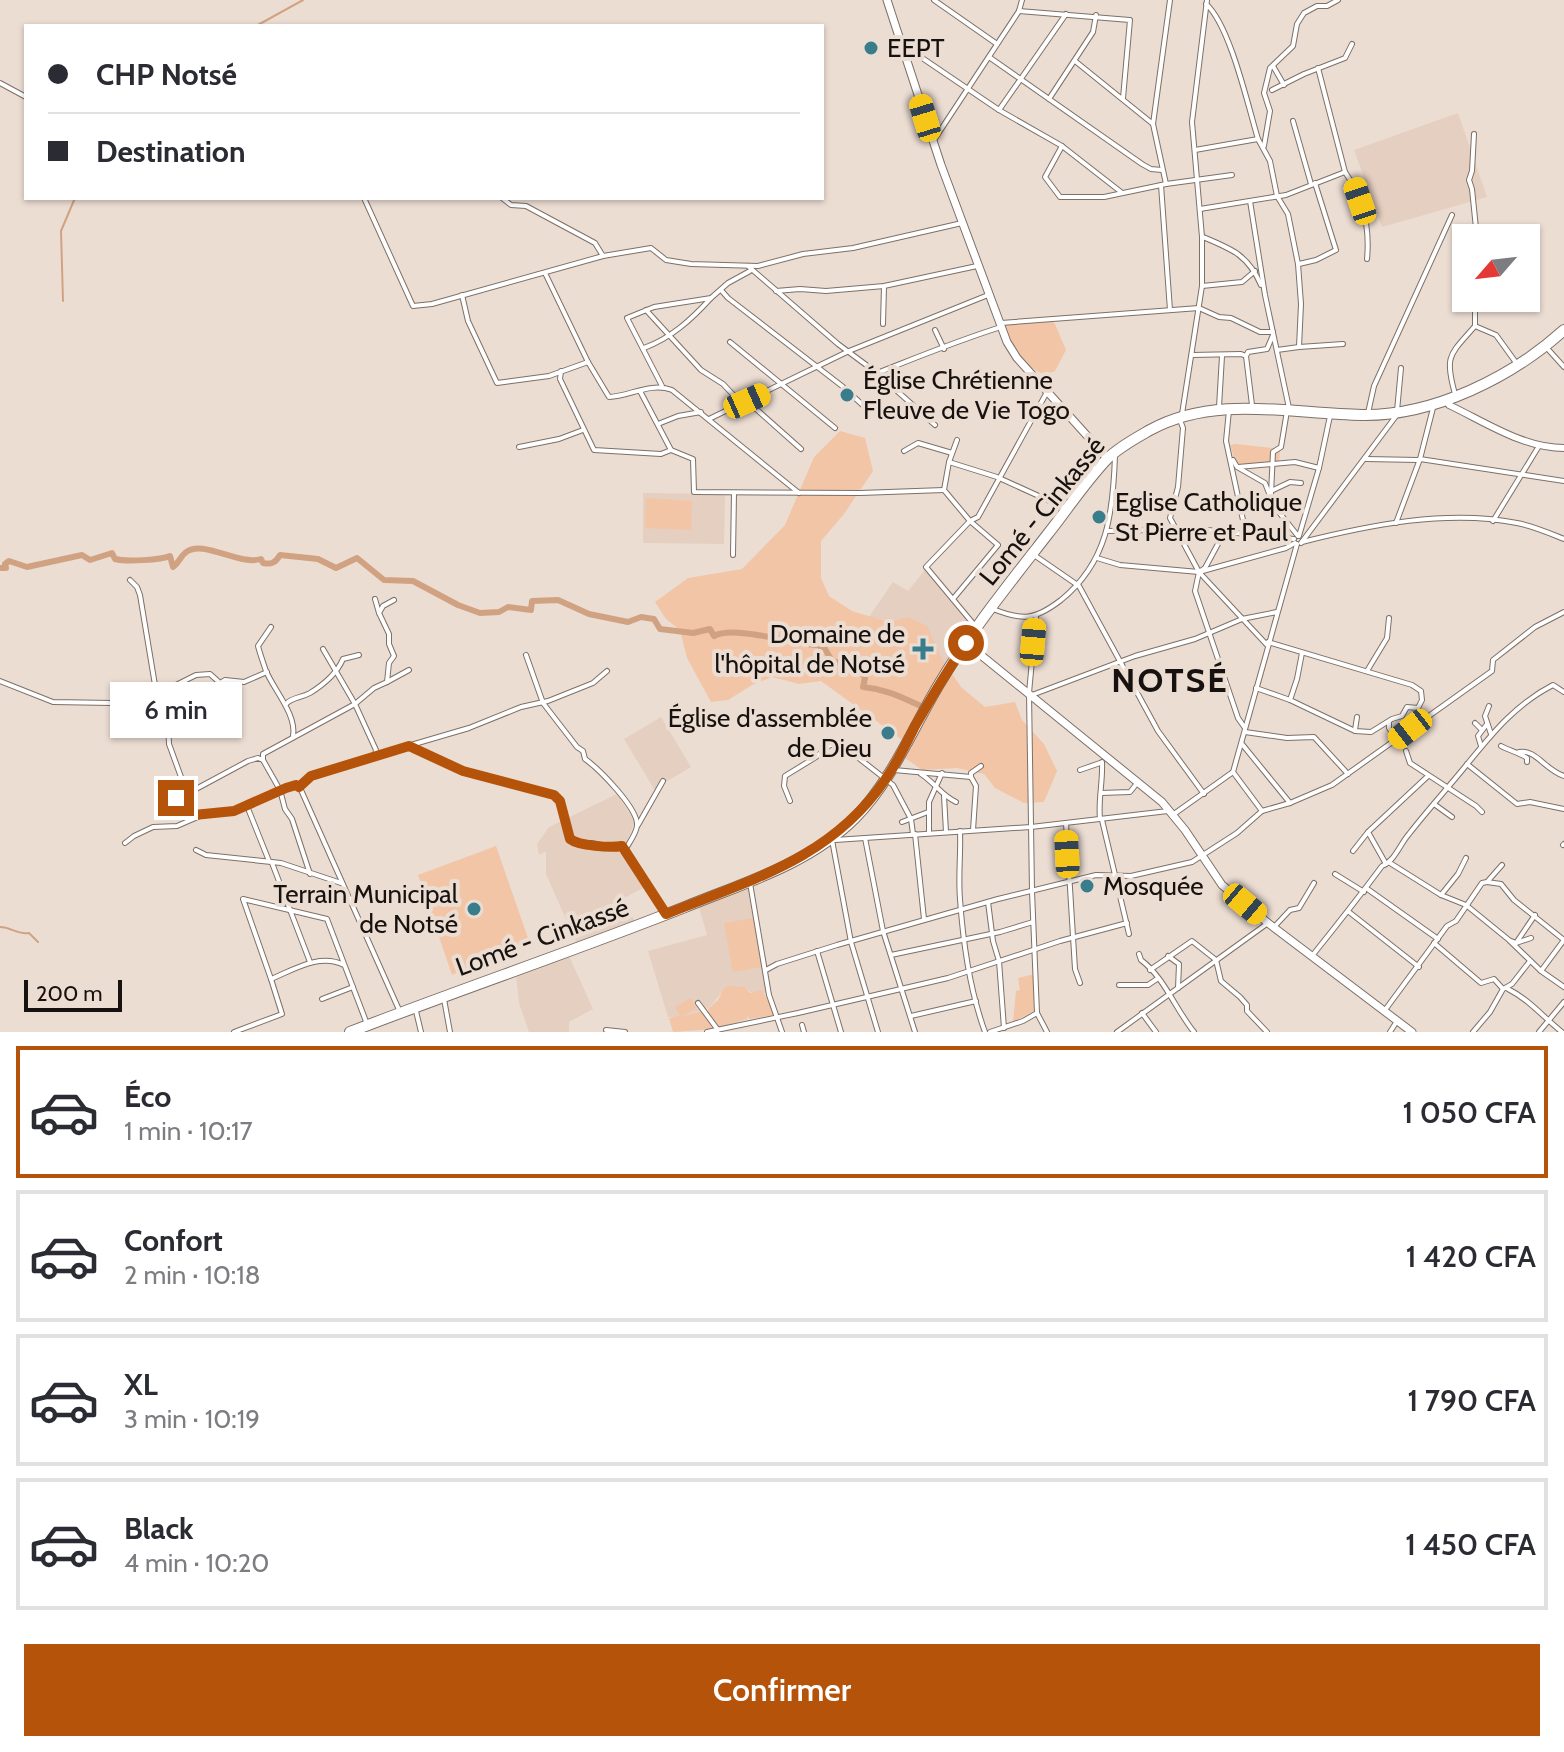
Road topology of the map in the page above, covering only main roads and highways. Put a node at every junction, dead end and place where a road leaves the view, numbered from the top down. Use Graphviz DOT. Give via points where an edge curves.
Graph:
graph roads {
  1 [pos="887,0"];
  2 [pos="1564,330"];
  3 [pos="1112,455"];
  4 [pos="966,643"];
  5 [pos="364,1029"];
  6 [pos="1412,1032"];
  1 -- 3 [label="main road" via="1000,325 1017,358"];
  2 -- 3 [label="highway, Lomé - Cinkassé" via="1518,366 1434,404 1368,415 1224,409 1180,417"];
  3 -- 4 [label="highway, Lomé - Cinkassé"];
  4 -- 5 [label="highway, Lomé - Cinkassé" via="885,780 832,839 749,881"];
  4 -- 6 [label="main road" via="1172,812 1222,885"];
}
